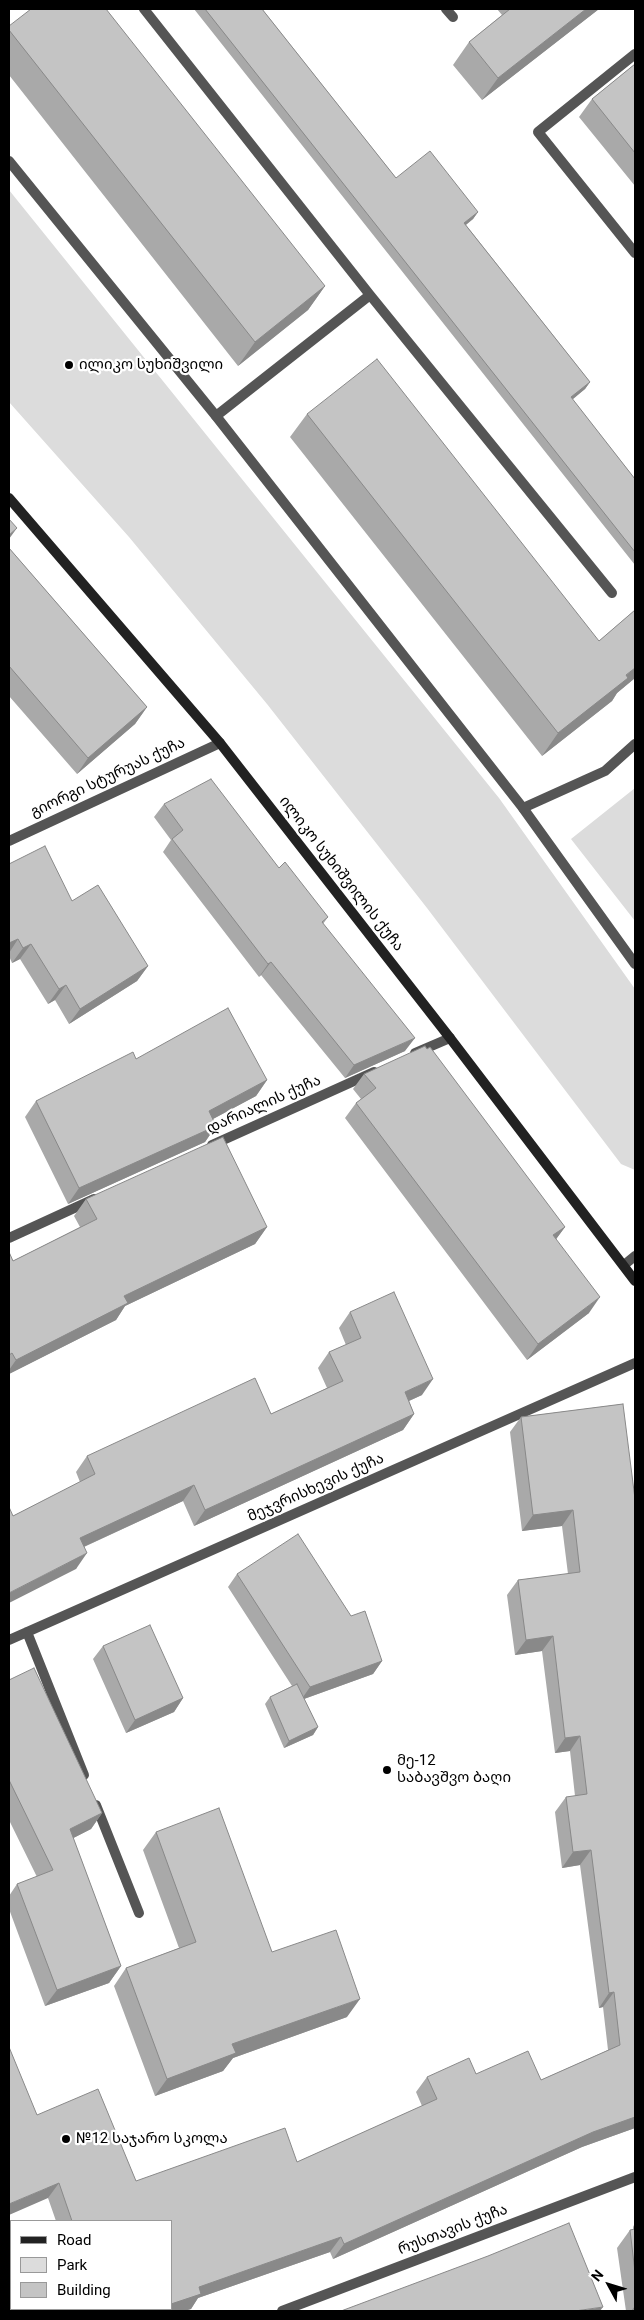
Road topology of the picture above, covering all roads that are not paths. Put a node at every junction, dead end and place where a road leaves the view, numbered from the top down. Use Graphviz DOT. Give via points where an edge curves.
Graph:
graph roads {
  1 [pos="144,9"];
  2 [pos="635,54"];
  3 [pos="9,161"];
  4 [pos="635,253"];
  5 [pos="370,296"];
  6 [pos="216,416"];
  7 [pos="9,498"];
  8 [pos="612,593"];
  9 [pos="220,743"];
  10 [pos="635,744"];
  11 [pos="523,808"];
  12 [pos="9,841"];
  13 [pos="635,964"];
  14 [pos="450,1038"];
  15 [pos="405,1058"];
  16 [pos="387,1066"];
  17 [pos="207,1148"];
  18 [pos="108,1193"];
  19 [pos="9,1238"];
  20 [pos="635,1256"];
  21 [pos="624,1265"];
  22 [pos="635,1281"];
  23 [pos="635,1363"];
  24 [pos="26,1632"];
  25 [pos="9,1640"];
  26 [pos="139,1913"];
  27 [pos="635,2177"];
  28 [pos="282,2311"];
  1 -- 5 [label="street"];
  2 -- 4 [label="street" via="538,132"];
  3 -- 6 [label="street"];
  5 -- 6 [label="street"];
  5 -- 8 [label="street"];
  6 -- 11 [label="street"];
  7 -- 9 [label="main road, ილიკო სუხიშვილის ქუჩა"];
  9 -- 12 [label="street, გიორგი სტურუას ქუჩა"];
  9 -- 14 [label="main road, ილიკო სუხიშვილის ქუჩა"];
  10 -- 11 [label="street" via="605,771"];
  11 -- 13 [label="street"];
  14 -- 15 [label="street"];
  14 -- 21 [label="main road, ილიკო სუხიშვილის ქუჩა"];
  16 -- 17 [label="street, დარიალის ქუჩა"];
  18 -- 19 [label="street"];
  20 -- 21 [label="street"];
  21 -- 22 [label="main road, ილიკო სუხიშვილის ქუჩა"];
  23 -- 24 [label="street, მეჯვრისხევის ქუჩა"];
  24 -- 25 [label="street, მეჯვრისხევის ქუჩა"];
  24 -- 26 [label="street"];
  27 -- 28 [label="street, რუსთავის ქუჩა"];
}
